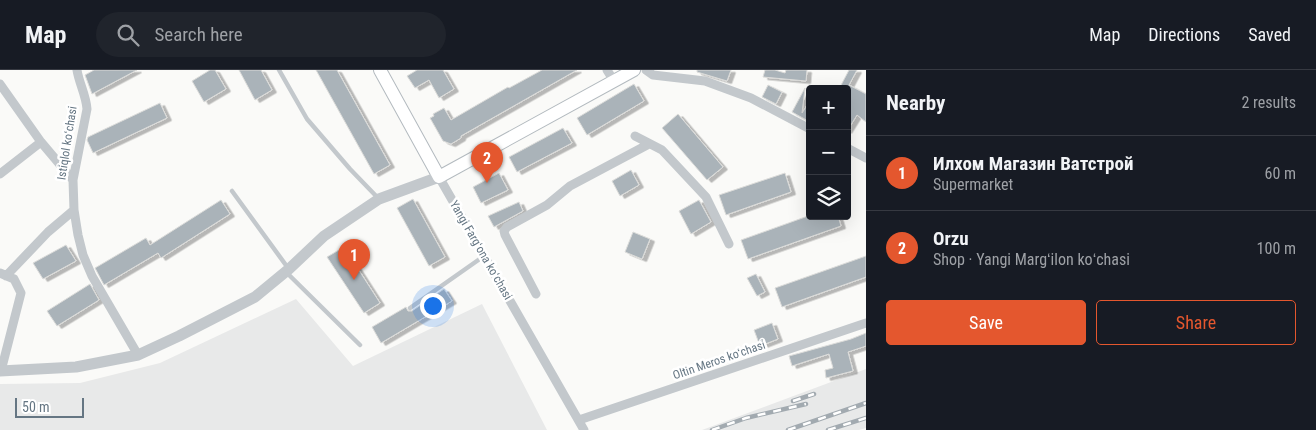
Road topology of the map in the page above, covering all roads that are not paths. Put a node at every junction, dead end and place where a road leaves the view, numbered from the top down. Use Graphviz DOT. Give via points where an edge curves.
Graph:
graph roads {
  1 [pos="77,70"];
  2 [pos="279,70"];
  3 [pos="380,70"];
  4 [pos="634,70"];
  5 [pos="646,70"];
  6 [pos="610,76"];
  7 [pos="0,84"];
  8 [pos="806,127"];
  9 [pos="635,136"];
  10 [pos="41,142"];
  11 [pos="650,144"];
  12 [pos="851,150"];
  13 [pos="866,158"];
  14 [pos="0,174"];
  15 [pos="439,178"];
  16 [pos="73,180"];
  17 [pos="232,191"];
  18 [pos="379,199"];
  19 [pos="74,210"];
  20 [pos="729,244"];
  21 [pos="484,256"];
  22 [pos="287,271"];
  23 [pos="3,274"];
  24 [pos="536,294"];
  25 [pos="410,308"];
  26 [pos="866,323"];
  27 [pos="360,345"];
  28 [pos="138,355"];
  29 [pos="0,371"];
  30 [pos="579,420"];
  31 [pos="584,430"];
  1 -- 16 [label="street, Istiqlol koʻchasi" via="87,109"];
  2 -- 18 [label="lane" via="307,119"];
  3 -- 15 [label="main road, Yangi Fargʻona koʻchasi"];
  4 -- 6 [label="main road"];
  5 -- 8 [label="street" via="653,75 705,82 751,98"];
  6 -- 15 [label="main road"];
  7 -- 10 [label="street"];
  9 -- 11 [label="street"];
  10 -- 14 [label="street"];
  10 -- 16 [label="street"];
  11 -- 20 [label="street" via="662,150 706,197"];
  11 -- 24 [label="street" via="570,186 547,205 507,227 504,235"];
  12 -- 13 [label="street"];
  15 -- 18 [label="street"];
  15 -- 21 [label="street, Yangi Fargʻona koʻchasi"];
  16 -- 19 [label="street, Istiqlol koʻchasi"];
  17 -- 22 [label="lane"];
  18 -- 22 [label="street" via="324,236"];
  19 -- 23 [label="street"];
  19 -- 28 [label="street, Istiqlol koʻchasi" via="80,242 92,276"];
  21 -- 25 [label="lane"];
  21 -- 30 [label="street, Yangi Fargʻona koʻchasi"];
  22 -- 27 [label="lane"];
  22 -- 28 [label="street" via="256,297"];
  23 -- 29 [label="street" via="14,279 21,293"];
  26 -- 30 [label="street, Oltin Meros koʻchasi"];
  28 -- 29 [label="street" via="76,367"];
  30 -- 31 [label="street, Yangi Fargʻona koʻchasi"];
}
